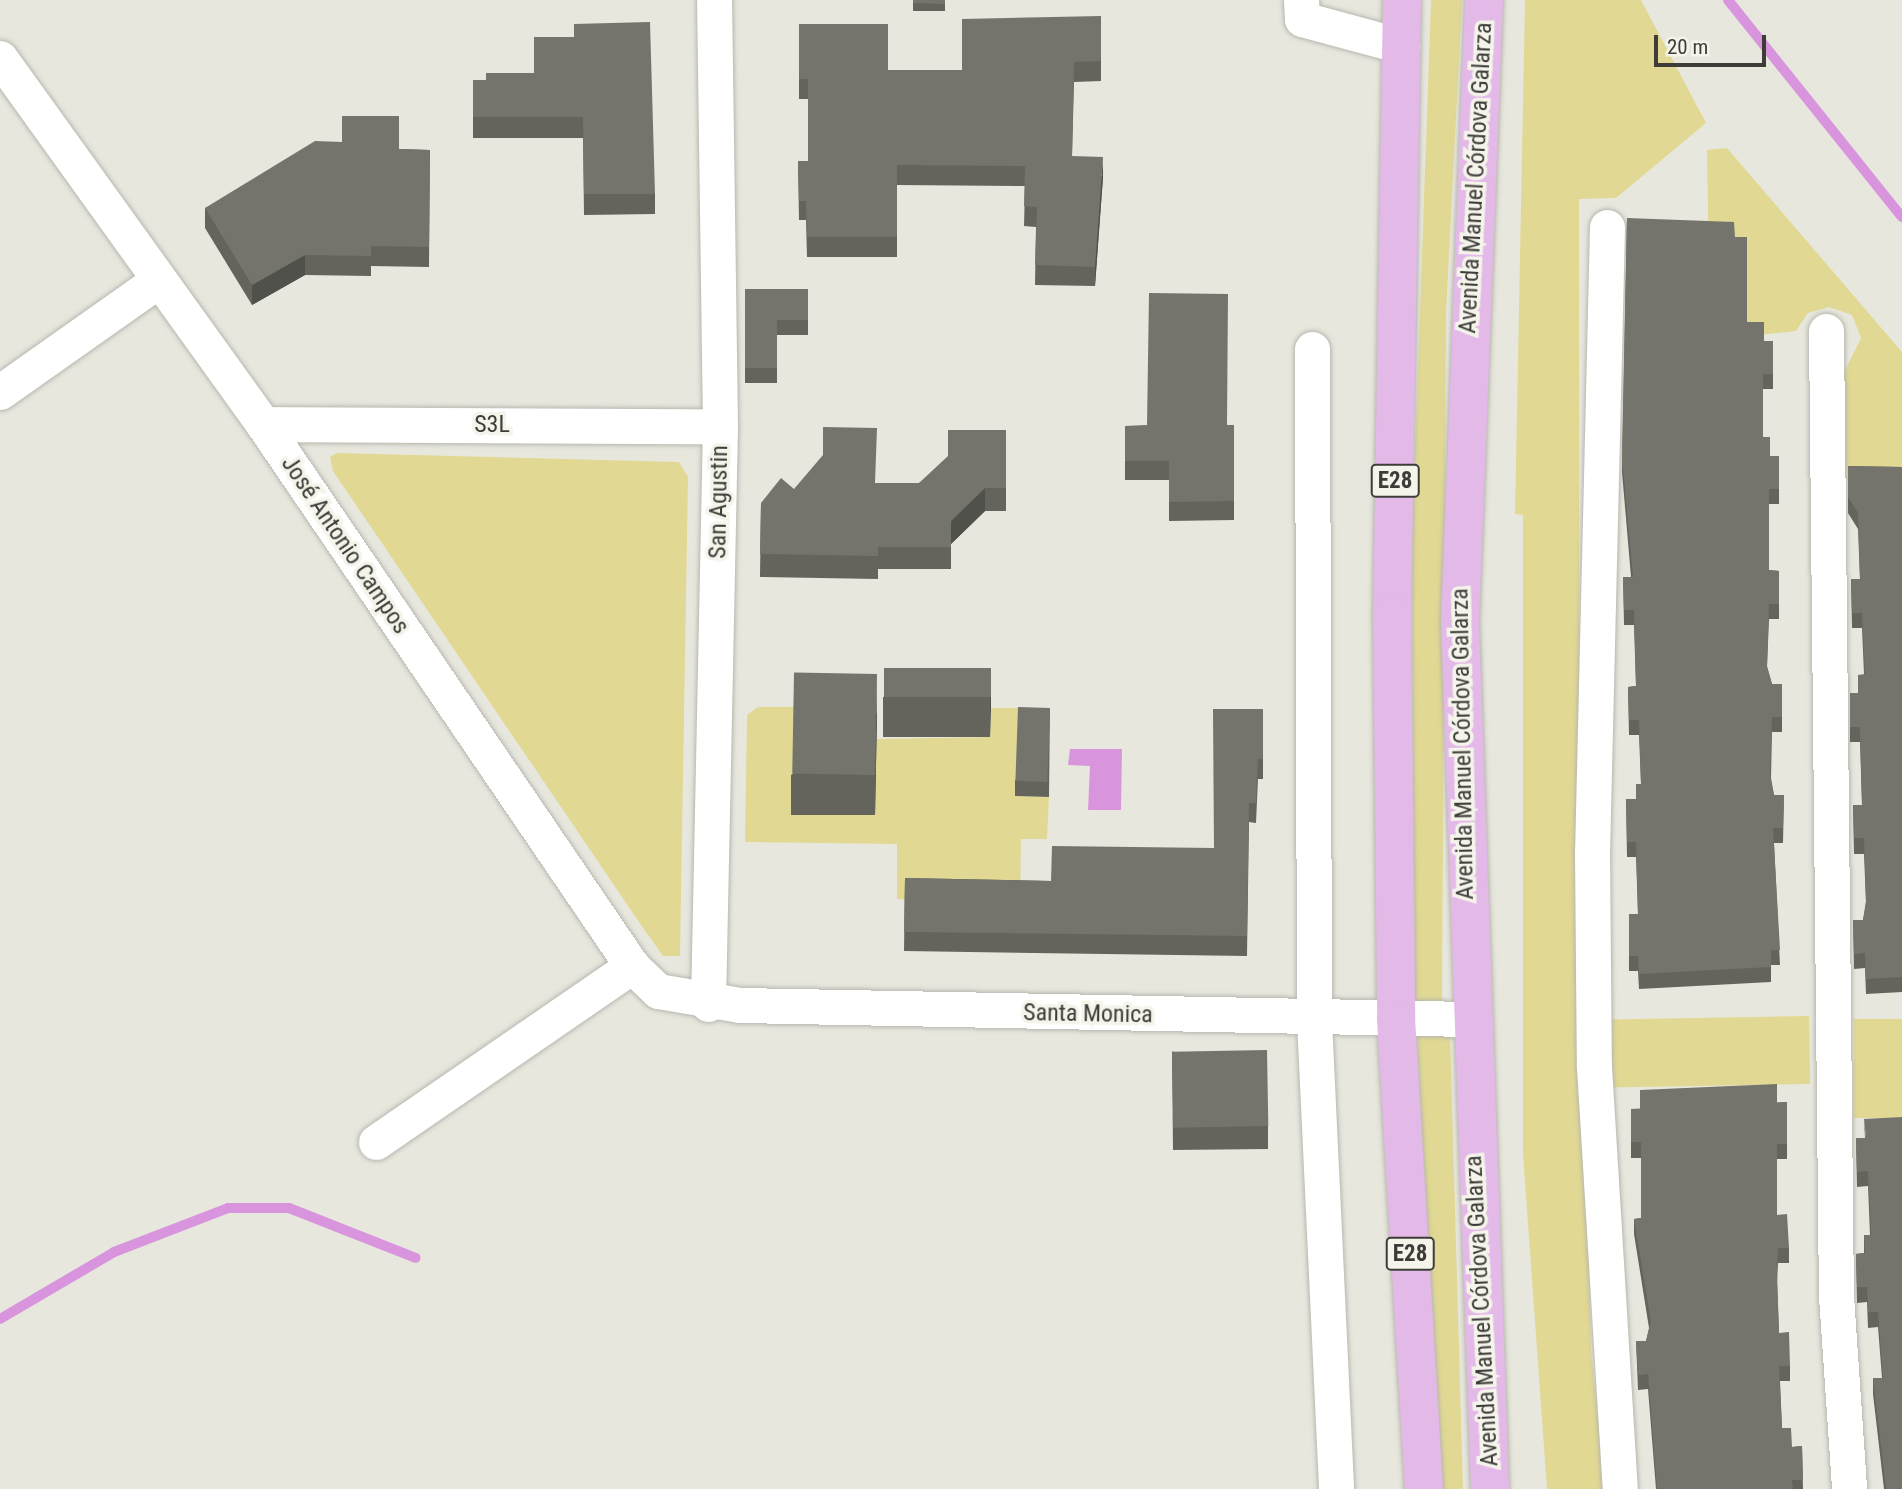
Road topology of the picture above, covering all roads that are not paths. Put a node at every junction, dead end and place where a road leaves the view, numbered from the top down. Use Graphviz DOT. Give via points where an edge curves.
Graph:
graph roads {
  1 [pos="714,0"];
  2 [pos="1402,0"];
  3 [pos="1484,0"];
  4 [pos="1302,9"];
  5 [pos="1402,46"];
  6 [pos="0,58"];
  7 [pos="1607,227"];
  8 [pos="159,280"];
  9 [pos="1826,331"];
  10 [pos="1312,349"];
  11 [pos="0,391"];
  12 [pos="263,424"];
  13 [pos="720,426"];
  14 [pos="632,967"];
  15 [pos="708,1004"];
  16 [pos="1396,1019"];
  17 [pos="1469,1019"];
  18 [pos="1314,1020"];
  19 [pos="376,1142"];
  20 [pos="1336,1489"];
  21 [pos="1424,1489"];
  22 [pos="1490,1489"];
  23 [pos="1620,1489"];
  24 [pos="1849,1489"];
  1 -- 13 [label="street, San Agustin"];
  2 -- 5 [label="main road, E28"];
  3 -- 17 [label="main road, Avenida Manuel Córdova Galarza" via="1460,621"];
  4 -- 5 [label="street"];
  5 -- 16 [label="main road, E28" via="1392,615"];
  6 -- 8 [label="street, José Antonio Campos"];
  7 -- 23 [label="street" via="1593,1040"];
  8 -- 11 [label="street"];
  8 -- 12 [label="street, José Antonio Campos"];
  9 -- 24 [label="street" via="1836,1296"];
  10 -- 18 [label="street"];
  12 -- 13 [label="street, S3L"];
  12 -- 14 [label="street, José Antonio Campos"];
  13 -- 15 [label="street, San Agustin"];
  14 -- 15 [label="street, José Antonio Campos" via="658,991"];
  14 -- 19 [label="street"];
  15 -- 18 [label="street, Santa Monica"];
  16 -- 17 [label="street, Santa Monica"];
  16 -- 18 [label="street, Santa Monica"];
  16 -- 21 [label="main road, E28"];
  17 -- 22 [label="main road, Avenida Manuel Córdova Galarza"];
  18 -- 20 [label="street"];
}
